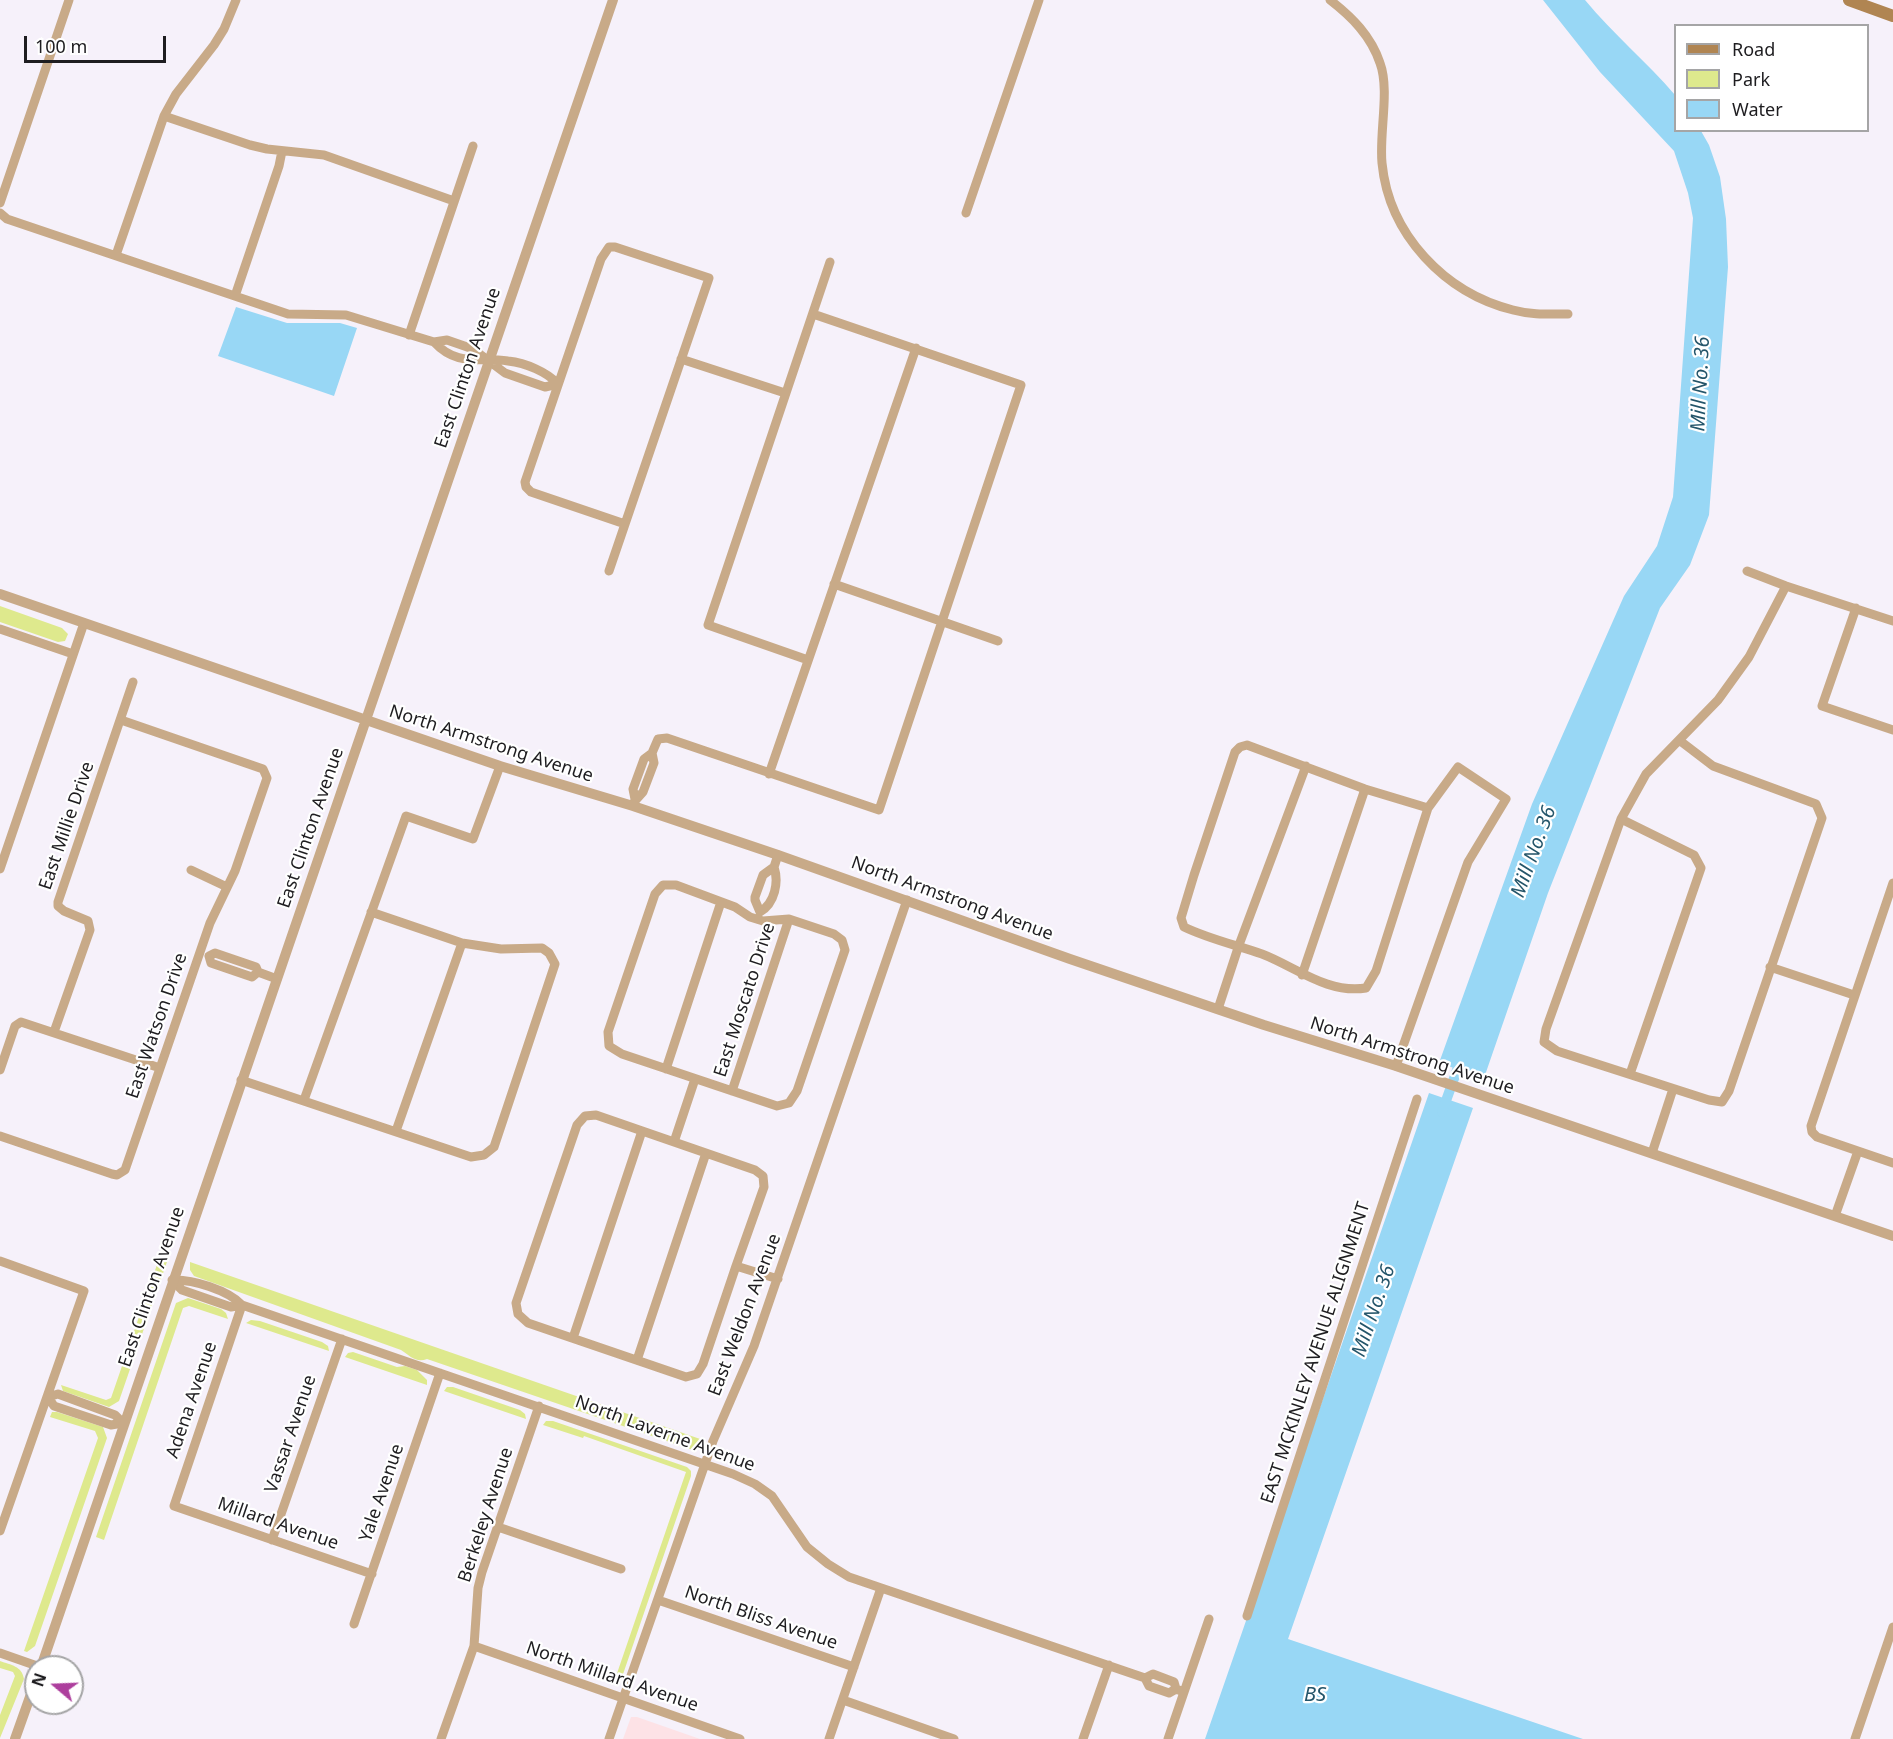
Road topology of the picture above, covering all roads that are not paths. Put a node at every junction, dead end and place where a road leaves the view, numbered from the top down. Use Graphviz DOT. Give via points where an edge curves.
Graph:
graph roads {
  1 [pos="69,0"];
  2 [pos="236,0"];
  3 [pos="613,0"];
  4 [pos="1039,0"];
  5 [pos="1330,0"];
  6 [pos="1849,0"];
  7 [pos="1893,15"];
  8 [pos="164,116"];
  9 [pos="473,146"];
  10 [pos="282,151"];
  11 [pos="454,201"];
  12 [pos="0,203"];
  13 [pos="0,213"];
  14 [pos="966,213"];
  15 [pos="116,255"];
  16 [pos="830,262"];
  17 [pos="235,296"];
  18 [pos="813,314"];
  19 [pos="1568,314"];
  20 [pos="409,334"];
  21 [pos="916,348"];
  22 [pos="681,359"];
  23 [pos="487,360"];
  24 [pos="558,384"];
  25 [pos="785,393"];
  26 [pos="625,524"];
  27 [pos="609,571"];
  28 [pos="1747,571"];
  29 [pos="834,584"];
  30 [pos="1786,586"];
  31 [pos="0,594"];
  32 [pos="1856,608"];
  33 [pos="942,621"];
  34 [pos="1893,621"];
  35 [pos="84,623"];
  36 [pos="0,629"];
  37 [pos="998,641"];
  38 [pos="73,654"];
  39 [pos="808,660"];
  40 [pos="133,682"];
  41 [pos="121,720"];
  42 [pos="365,720"];
  43 [pos="1893,730"];
  44 [pos="1679,740"];
  45 [pos="500,766"];
  46 [pos="1306,766"];
  47 [pos="769,774"];
  48 [pos="1365,789"];
  49 [pos="634,803"];
  50 [pos="1428,808"];
  51 [pos="1621,819"];
  52 [pos="778,855"];
  53 [pos="774,867"];
  54 [pos="0,869"];
  55 [pos="191,870"];
  56 [pos="1893,883"];
  57 [pos="227,887"];
  58 [pos="758,892"];
  59 [pos="772,897"];
  60 [pos="907,900"];
  61 [pos="721,902"];
  62 [pos="371,912"];
  63 [pos="758,915"];
  64 [pos="789,920"];
  65 [pos="462,943"];
  66 [pos="1239,945"];
  67 [pos="204,955"];
  68 [pos="1770,967"];
  69 [pos="1302,975"];
  70 [pos="277,979"];
  71 [pos="1854,995"];
  72 [pos="1218,1009"];
  73 [pos="54,1032"];
  74 [pos="1396,1066"];
  75 [pos="160,1068"];
  76 [pos="666,1069"];
  77 [pos="0,1070"];
  78 [pos="1630,1074"];
  79 [pos="695,1079"];
  80 [pos="241,1080"];
  81 [pos="1673,1089"];
  82 [pos="732,1091"];
  83 [pos="304,1100"];
  84 [pos="1417,1100"];
  85 [pos="396,1131"];
  86 [pos="642,1131"];
  87 [pos="0,1137"];
  88 [pos="674,1142"];
  89 [pos="1858,1151"];
  90 [pos="706,1153"];
  91 [pos="1652,1153"];
  92 [pos="1893,1163"];
  93 [pos="1835,1216"];
  94 [pos="1893,1236"];
  95 [pos="0,1262"];
  96 [pos="736,1266"];
  97 [pos="778,1279"];
  98 [pos="172,1280"];
  99 [pos="242,1305"];
  100 [pos="573,1338"];
  101 [pos="342,1339"];
  102 [pos="637,1360"];
  103 [pos="440,1372"];
  104 [pos="48,1397"];
  105 [pos="539,1406"];
  106 [pos="123,1423"];
  107 [pos="705,1463"];
  108 [pos="174,1506"];
  109 [pos="498,1527"];
  110 [pos="0,1531"];
  111 [pos="272,1540"];
  112 [pos="621,1569"];
  113 [pos="372,1574"];
  114 [pos="881,1588"];
  115 [pos="658,1600"];
  116 [pos="1247,1616"];
  117 [pos="1209,1619"];
  118 [pos="354,1624"];
  119 [pos="1893,1628"];
  120 [pos="474,1646"];
  121 [pos="0,1653"];
  122 [pos="44,1655"];
  123 [pos="24,1661"];
  124 [pos="1109,1665"];
  125 [pos="854,1667"];
  126 [pos="1180,1690"];
  127 [pos="624,1698"];
  128 [pos="843,1701"];
  129 [pos="24,1714"];
  130 [pos="15,1739"];
  131 [pos="441,1739"];
  132 [pos="609,1739"];
  133 [pos="740,1739"];
  134 [pos="829,1739"];
  135 [pos="954,1739"];
  136 [pos="1083,1739"];
  137 [pos="1168,1739"];
  138 [pos="1855,1739"];
  1 -- 12 [label="street"];
  2 -- 8 [label="street" via="224,29"];
  3 -- 23 [label="street, East Clinton Avenue"];
  4 -- 14 [label="street"];
  5 -- 19 [label="street" via="1362,29 1381,64 1384,83 1380,141 1386,186 1396,215 1424,258 1457,286 1495,305 1538,314"];
  6 -- 7 [label="main road"];
  8 -- 10 [label="street" via="250,146"];
  8 -- 15 [label="street"];
  9 -- 11 [label="street"];
  10 -- 11 [label="street" via="324,155"];
  10 -- 17 [label="street"];
  11 -- 20 [label="street"];
  13 -- 15 [label="street" via="7,219"];
  15 -- 17 [label="street"];
  16 -- 18 [label="street"];
  17 -- 20 [label="street" via="288,314 346,315"];
  18 -- 21 [label="street"];
  18 -- 25 [label="street"];
  20 -- 23 [label="street" via="434,342 443,352 463,359"];
  21 -- 29 [label="street"];
  21 -- 33 [label="street" via="1021,385"];
  22 -- 24 [label="street" via="709,278 609,247 601,259"];
  22 -- 25 [label="street"];
  22 -- 26 [label="street"];
  23 -- 24 [label="street" via="505,373 544,387"];
  23 -- 42 [label="street, East Clinton Avenue"];
  24 -- 26 [label="street" via="526,476 526,487"];
  25 -- 39 [label="street" via="708,625"];
  26 -- 27 [label="street"];
  28 -- 30 [label="street"];
  29 -- 33 [label="street"];
  29 -- 39 [label="street"];
  30 -- 32 [label="street"];
  30 -- 44 [label="street" via="1749,657 1718,700"];
  31 -- 35 [label="street, North Armstrong Avenue"];
  32 -- 34 [label="street"];
  32 -- 43 [label="street" via="1822,706"];
  33 -- 37 [label="street"];
  33 -- 47 [label="street" via="879,810"];
  35 -- 38 [label="street"];
  35 -- 42 [label="street, North Armstrong Avenue"];
  36 -- 38 [label="street"];
  38 -- 54 [label="street"];
  39 -- 47 [label="street"];
  40 -- 41 [label="street, East Millie Drive"];
  41 -- 57 [label="street, East Watson Drive" via="263,769 267,778"];
  41 -- 73 [label="street, East Millie Drive" via="58,902 60,909 90,925"];
  42 -- 45 [label="street, North Armstrong Avenue"];
  42 -- 70 [label="street, East Clinton Avenue"];
  44 -- 51 [label="street" via="1646,774"];
  44 -- 68 [label="street" via="1713,766 1816,804 1822,818"];
  45 -- 49 [label="street, North Armstrong Avenue"];
  45 -- 62 [label="street" via="473,839 406,816"];
  46 -- 48 [label="street"];
  46 -- 66 [label="street"];
  46 -- 66 [label="street" via="1247,745 1235,752 1181,918 1184,927"];
  47 -- 49 [label="street" via="667,738 658,739 652,753 644,759 633,789"];
  48 -- 50 [label="street"];
  48 -- 69 [label="street"];
  49 -- 52 [label="street, North Armstrong Avenue"];
  50 -- 69 [label="street" via="1376,971 1366,988 1341,989"];
  50 -- 74 [label="street" via="1458,767 1506,799 1468,862"];
  51 -- 78 [label="street" via="1694,855 1701,868"];
  51 -- 78 [label="street" via="1544,1042 1557,1051"];
  52 -- 53 [label="street"];
  52 -- 60 [label="street, North Armstrong Avenue"];
  53 -- 58 [label="street" via="764,875"];
  53 -- 59 [label="street" via="778,879"];
  55 -- 57 [label="street"];
  56 -- 71 [label="street"];
  57 -- 67 [label="street, East Watson Drive" via="213,915"];
  58 -- 59 [label="street"];
  58 -- 63 [label="street"];
  59 -- 63 [label="street"];
  60 -- 72 [label="street, North Armstrong Avenue"];
  60 -- 97 [label="street, East Weldon Avenue"];
  61 -- 63 [label="street" via="750,917"];
  61 -- 76 [label="street"];
  61 -- 76 [label="street" via="676,885 663,885 655,894 608,1032 609,1046"];
  62 -- 65 [label="street"];
  62 -- 83 [label="street"];
  63 -- 64 [label="street" via="763,921"];
  64 -- 82 [label="street, East Moscato Drive"];
  64 -- 82 [label="street" via="842,940 845,950 838,972 797,1091 789,1103 777,1106"];
  65 -- 85 [label="street"];
  65 -- 85 [label="street" via="501,949 542,948 555,964 494,1147 484,1155 471,1157"];
  66 -- 69 [label="street"];
  66 -- 72 [label="street"];
  67 -- 70 [label="street" via="215,953"];
  67 -- 75 [label="street, East Watson Drive"];
  68 -- 71 [label="street"];
  68 -- 81 [label="street" via="1730,1091 1722,1102"];
  70 -- 80 [label="street, East Clinton Avenue"];
  71 -- 89 [label="street" via="1811,1126 1817,1137"];
  72 -- 74 [label="street, North Armstrong Avenue"];
  73 -- 75 [label="street"];
  73 -- 77 [label="street" via="19,1023"];
  74 -- 91 [label="street, North Armstrong Avenue"];
  75 -- 87 [label="street, East Watson Drive" via="125,1170 120,1174"];
  76 -- 79 [label="street"];
  78 -- 81 [label="street"];
  79 -- 82 [label="street"];
  79 -- 88 [label="street"];
  80 -- 83 [label="street"];
  80 -- 98 [label="street, East Clinton Avenue"];
  81 -- 91 [label="street"];
  83 -- 85 [label="street"];
  84 -- 116 [label="street, EAST MCKINLEY AVENUE ALIGNMENT"];
  86 -- 88 [label="street"];
  86 -- 100 [label="street"];
  86 -- 100 [label="street" via="596,1115 585,1116 577,1125 516,1303 518,1314 528,1323"];
  88 -- 90 [label="street"];
  89 -- 92 [label="street"];
  89 -- 93 [label="street"];
  90 -- 96 [label="street" via="763,1176 764,1187"];
  90 -- 102 [label="street"];
  91 -- 93 [label="street, North Armstrong Avenue"];
  93 -- 94 [label="street, North Armstrong Avenue"];
  95 -- 104 [label="street" via="84,1291"];
  96 -- 97 [label="street"];
  96 -- 102 [label="street" via="697,1374 687,1377"];
  97 -- 107 [label="street, East Weldon Avenue"];
  98 -- 99 [label="street, North Laverne Avenue" via="186,1279 234,1297"];
  98 -- 106 [label="street, East Clinton Avenue"];
  99 -- 101 [label="street, North Laverne Avenue"];
  99 -- 108 [label="street, Adena Avenue"];
  100 -- 102 [label="street"];
  101 -- 103 [label="street, North Laverne Avenue"];
  101 -- 111 [label="street, Vassar Avenue"];
  103 -- 105 [label="street, North Laverne Avenue"];
  103 -- 113 [label="street, Yale Avenue"];
  104 -- 106 [label="street" via="54,1406 111,1425"];
  104 -- 110 [label="street"];
  105 -- 107 [label="street, North Laverne Avenue"];
  105 -- 109 [label="street, Berkeley Avenue"];
  106 -- 122 [label="street, East Clinton Avenue"];
  107 -- 114 [label="street, North Laverne Avenue" via="755,1484 772,1496 807,1547 849,1577"];
  107 -- 115 [label="street, East Weldon Avenue"];
  108 -- 111 [label="street, Millard Avenue"];
  109 -- 112 [label="street"];
  109 -- 120 [label="street, Berkeley Avenue" via="478,1588"];
  111 -- 113 [label="street, Millard Avenue"];
  113 -- 118 [label="street, Yale Avenue"];
  114 -- 124 [label="street, North Laverne Avenue"];
  114 -- 125 [label="street"];
  115 -- 125 [label="street, North Bliss Avenue"];
  115 -- 127 [label="street, East Weldon Avenue"];
  117 -- 126 [label="street"];
  119 -- 138 [label="street"];
  120 -- 127 [label="street, North Millard Avenue"];
  120 -- 131 [label="street, Berkeley Avenue"];
  121 -- 123 [label="street"];
  124 -- 126 [label="street, North Laverne Avenue" via="1145,1678 1149,1686 1169,1693"];
  124 -- 136 [label="street"];
  125 -- 128 [label="street"];
  126 -- 137 [label="street"];
  127 -- 132 [label="street, East Weldon Avenue"];
  127 -- 133 [label="street, North Millard Avenue"];
  128 -- 134 [label="street"];
  128 -- 135 [label="street"];
  129 -- 130 [label="street"];
}
